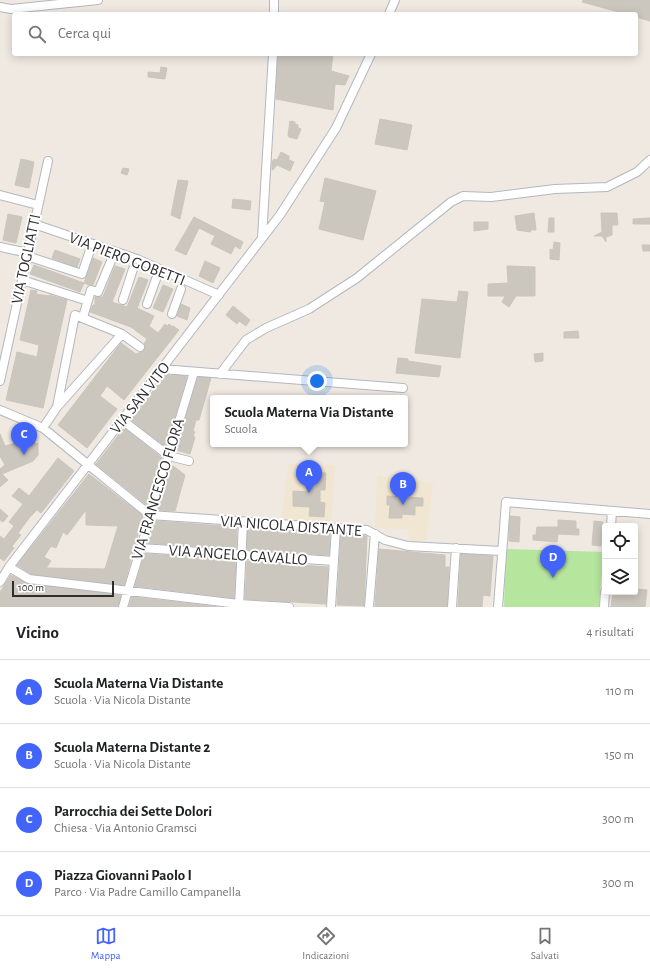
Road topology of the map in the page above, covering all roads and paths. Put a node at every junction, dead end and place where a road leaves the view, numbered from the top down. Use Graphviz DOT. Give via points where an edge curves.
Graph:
graph roads {
  1 [pos="98,0"];
  2 [pos="274,0"];
  3 [pos="395,0"];
  4 [pos="0,8"];
  5 [pos="274,12"];
  6 [pos="390,12"];
  7 [pos="273,56"];
  8 [pos="370,56"];
  9 [pos="650,160"];
  10 [pos="48,161"];
  11 [pos="0,195"];
  12 [pos="38,205"];
  13 [pos="34,224"];
  14 [pos="262,238"];
  15 [pos="0,247"];
  16 [pos="89,253"];
  17 [pos="27,255"];
  18 [pos="111,261"];
  19 [pos="134,269"];
  20 [pos="156,279"];
  21 [pos="22,280"];
  22 [pos="181,289"];
  23 [pos="219,295"];
  24 [pos="88,300"];
  25 [pos="123,300"];
  26 [pos="147,304"];
  27 [pos="172,314"];
  28 [pos="83,317"];
  29 [pos="122,334"];
  30 [pos="140,347"];
  31 [pos="162,369"];
  32 [pos="194,372"];
  33 [pos="220,374"];
  34 [pos="0,381"];
  35 [pos="403,388"];
  36 [pos="57,407"];
  37 [pos="0,410"];
  38 [pos="122,420"];
  39 [pos="43,428"];
  40 [pos="169,456"];
  41 [pos="189,461"];
  42 [pos="87,466"];
  43 [pos="612,510"];
  44 [pos="650,514"];
  45 [pos="150,515"];
  46 [pos="243,522"];
  47 [pos="611,523"];
  48 [pos="336,528"];
  49 [pos="375,534"];
  50 [pos="141,548"];
  51 [pos="456,548"];
  52 [pos="501,551"];
  53 [pos="242,555"];
  54 [pos="334,561"];
  55 [pos="5,568"];
  56 [pos="0,582"];
  57 [pos="127,591"];
  58 [pos="605,595"];
  59 [pos="239,606"];
  60 [pos="123,607"];
  61 [pos="289,607"];
  62 [pos="331,607"];
  63 [pos="369,607"];
  64 [pos="452,607"];
  65 [pos="498,607"];
  66 [pos="604,607"];
  1 -- 4 [label="street"];
  2 -- 5 [label="street"];
  3 -- 6 [label="street"];
  7 -- 14 [label="street"];
  8 -- 14 [label="street, VIA SAN VITO" via="336,128"];
  9 -- 33 [label="street" via="637,172 607,187 554,188 491,197 463,196 451,202 357,278 309,309 246,340"];
  10 -- 12 [label="street, VIA TOGLIATTI"];
  11 -- 12 [label="street"];
  12 -- 13 [label="street, VIA TOGLIATTI"];
  13 -- 17 [label="street, VIA TOGLIATTI"];
  13 -- 23 [label="street, VIA PIERO GOBETTI" via="137,260"];
  14 -- 23 [label="street, VIA SAN VITO"];
  15 -- 17 [label="street"];
  16 -- 17 [label="street" via="82,274"];
  17 -- 21 [label="street, VIA TOGLIATTI"];
  18 -- 24 [label="street" via="98,292 91,290"];
  19 -- 25 [label="street"];
  20 -- 26 [label="street"];
  21 -- 24 [label="street"];
  21 -- 34 [label="street, VIA TOGLIATTI"];
  22 -- 27 [label="street"];
  23 -- 31 [label="street, VIA SAN VITO"];
  24 -- 28 [label="street"];
  28 -- 29 [label="street"];
  28 -- 36 [label="street" via="75,314"];
  29 -- 30 [label="street"];
  29 -- 36 [label="street"];
  31 -- 32 [label="street"];
  31 -- 38 [label="street, VIA SAN VITO"];
  32 -- 33 [label="street"];
  32 -- 40 [label="street, VIA FRANCESCO FLORA"];
  33 -- 35 [label="street"];
  36 -- 39 [label="street"];
  37 -- 39 [label="street"];
  38 -- 40 [label="street"];
  38 -- 42 [label="street, VIA SAN VITO"];
  39 -- 42 [label="street"];
  40 -- 41 [label="street"];
  40 -- 45 [label="street, VIA FRANCESCO FLORA"];
  42 -- 45 [label="street"];
  42 -- 55 [label="street, VIA SAN VITO"];
  43 -- 44 [label="street"];
  43 -- 47 [label="street"];
  43 -- 52 [label="street" via="506,502"];
  45 -- 46 [label="street, VIA NICOLA DISTANTE"];
  45 -- 50 [label="street, VIA FRANCESCO FLORA"];
  46 -- 48 [label="street, VIA NICOLA DISTANTE"];
  46 -- 53 [label="street"];
  48 -- 49 [label="street, VIA NICOLA DISTANTE" via="367,530"];
  48 -- 54 [label="street"];
  49 -- 51 [label="street, VIA NICOLA DISTANTE" via="384,540 408,546"];
  49 -- 63 [label="street"];
  50 -- 53 [label="street, VIA ANGELO CAVALLO"];
  50 -- 57 [label="street, VIA FRANCESCO FLORA"];
  51 -- 52 [label="street, VIA NICOLA DISTANTE"];
  51 -- 64 [label="street"];
  52 -- 65 [label="street"];
  53 -- 54 [label="street, VIA ANGELO CAVALLO"];
  53 -- 59 [label="street"];
  54 -- 62 [label="street"];
  55 -- 56 [label="street, VIA SAN VITO"];
  55 -- 57 [label="street" via="29,579"];
  57 -- 59 [label="street"];
  57 -- 60 [label="street, VIA FRANCESCO FLORA"];
  58 -- 66 [label="street"];
  59 -- 61 [label="street"];
}
